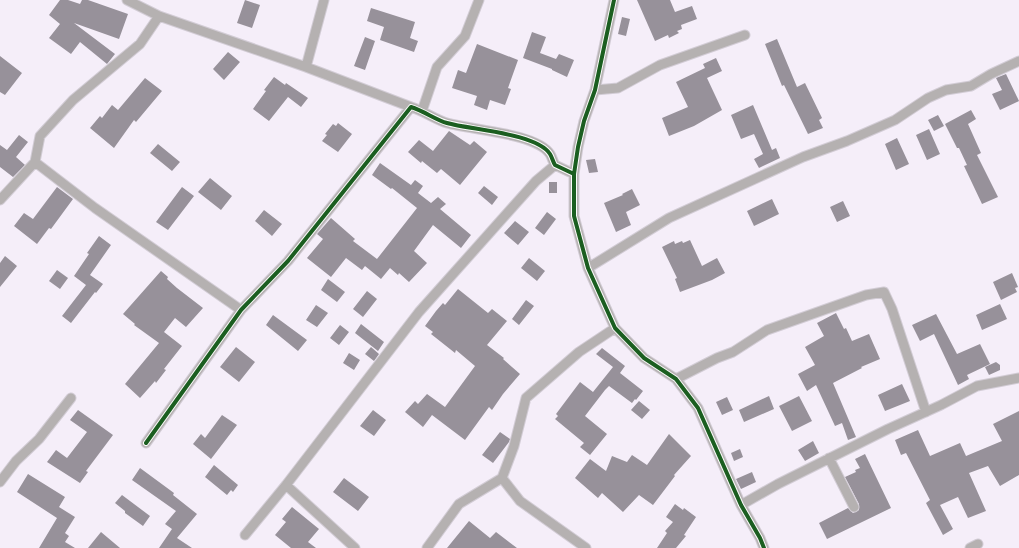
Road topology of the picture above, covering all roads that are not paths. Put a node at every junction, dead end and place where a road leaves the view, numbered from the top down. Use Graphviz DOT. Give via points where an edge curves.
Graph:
graph roads {
  1 [pos="127,0"];
  2 [pos="324,0"];
  3 [pos="479,0"];
  4 [pos="614,0"];
  5 [pos="159,16"];
  6 [pos="745,35"];
  7 [pos="1019,61"];
  8 [pos="306,67"];
  9 [pos="595,90"];
  10 [pos="410,107"];
  11 [pos="422,111"];
  12 [pos="35,162"];
  13 [pos="555,165"];
  14 [pos="574,174"];
  15 [pos="0,200"];
  16 [pos="588,268"];
  17 [pos="241,310"];
  18 [pos="615,328"];
  19 [pos="1019,378"];
  20 [pos="676,379"];
  21 [pos="71,398"];
  22 [pos="926,412"];
  23 [pos="146,443"];
  24 [pos="829,458"];
  25 [pos="502,478"];
  26 [pos="0,482"];
  27 [pos="286,485"];
  28 [pos="741,505"];
  29 [pos="854,508"];
  30 [pos="245,535"];
  31 [pos="355,548"];
  32 [pos="427,548"];
  33 [pos="586,548"];
  34 [pos="764,548"];
  1 -- 5 [label="street"];
  2 -- 8 [label="street"];
  3 -- 11 [label="street" via="465,36 437,67"];
  4 -- 9 [label="street"];
  5 -- 8 [label="street"];
  5 -- 12 [label="street" via="140,44 73,100 40,136"];
  6 -- 9 [label="street" via="660,65 618,88"];
  7 -- 16 [label="street" via="971,86 946,90 928,98 895,120 803,157 669,218"];
  8 -- 10 [label="street"];
  9 -- 14 [label="street" via="584,121"];
  10 -- 11 [label="street"];
  10 -- 17 [label="street" via="288,260"];
  11 -- 13 [label="street" via="446,123 506,134 539,144 550,153"];
  12 -- 15 [label="street"];
  12 -- 17 [label="street" via="95,208"];
  13 -- 14 [label="street"];
  13 -- 27 [label="street" via="536,181 419,312"];
  14 -- 16 [label="street" via="574,216"];
  16 -- 18 [label="street"];
  17 -- 23 [label="street"];
  18 -- 20 [label="street" via="644,358"];
  18 -- 25 [label="street" via="579,352 526,398 514,446"];
  19 -- 22 [label="street" via="978,386"];
  20 -- 22 [label="street" via="733,352 767,330 866,295 884,292"];
  20 -- 28 [label="street" via="698,408"];
  21 -- 26 [label="street" via="39,439"];
  22 -- 24 [label="street"];
  24 -- 28 [label="street"];
  24 -- 29 [label="street"];
  25 -- 32 [label="street" via="459,504"];
  25 -- 33 [label="street" via="520,501"];
  27 -- 30 [label="street"];
  27 -- 31 [label="street"];
  28 -- 34 [label="street"];
}
